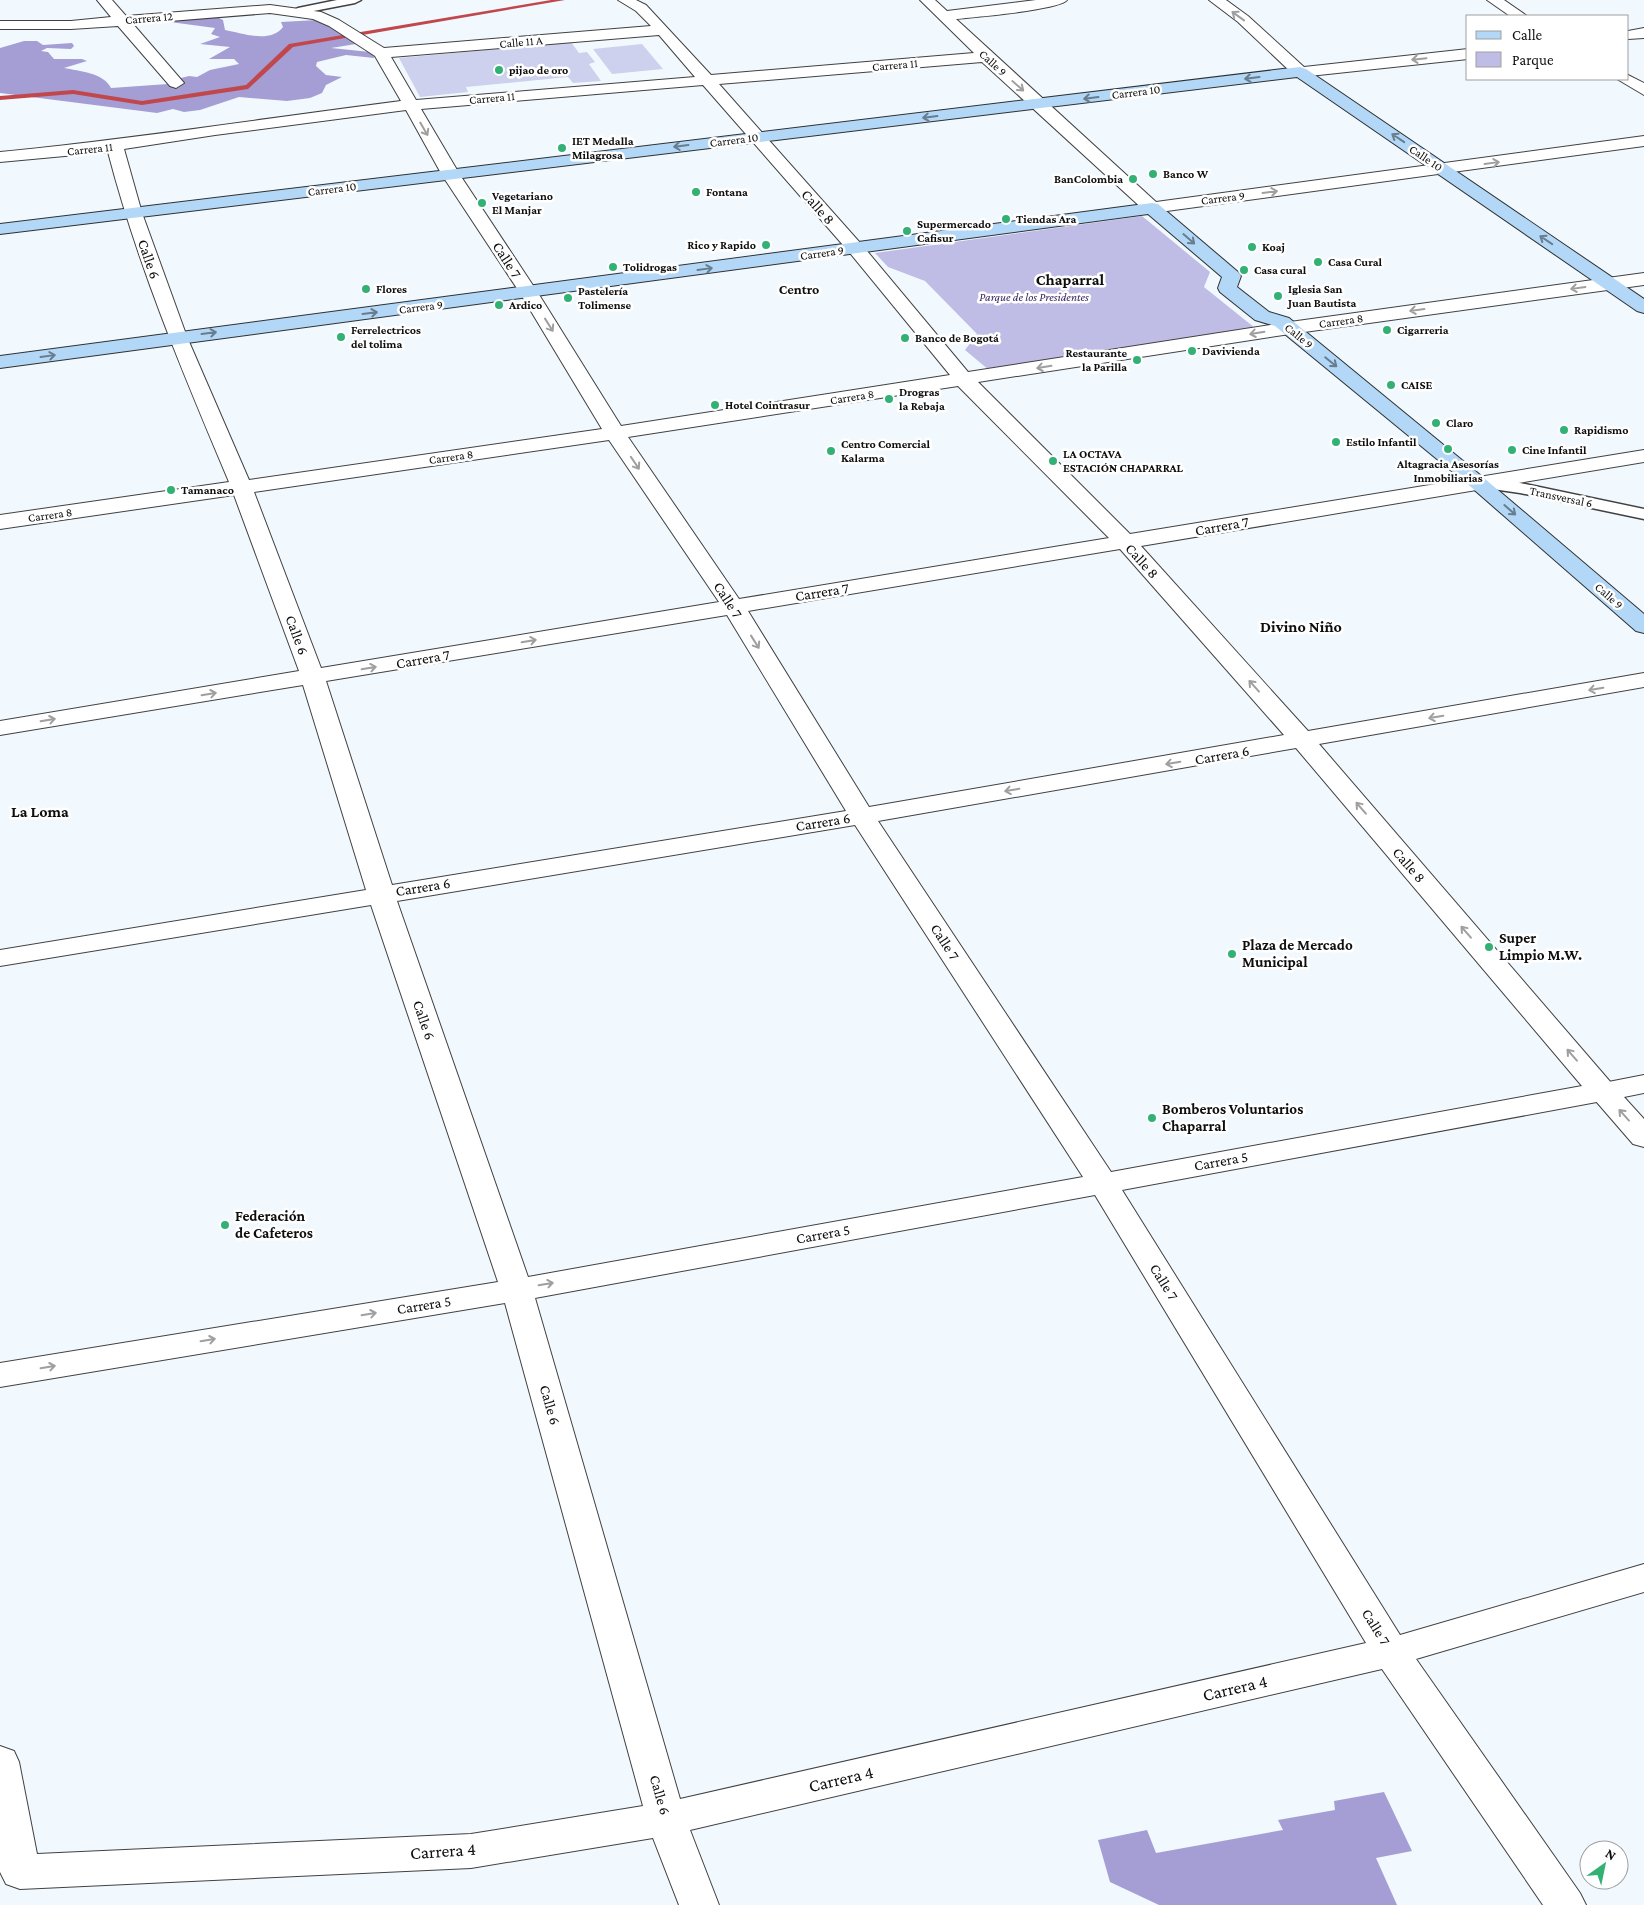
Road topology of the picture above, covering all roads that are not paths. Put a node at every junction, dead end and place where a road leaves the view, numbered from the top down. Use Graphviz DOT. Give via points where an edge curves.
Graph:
graph roads {
  1 [pos="104,0"];
  2 [pos="355,0"];
  3 [pos="625,0"];
  4 [pos="927,0"];
  5 [pos="1060,0"];
  6 [pos="1216,0"];
  7 [pos="1494,0"];
  8 [pos="298,11"];
  9 [pos="1518,15"];
  10 [pos="945,16"];
  11 [pos="123,21"];
  12 [pos="0,25"];
  13 [pos="662,30"];
  14 [pos="1644,33"];
  15 [pos="1629,35"];
  16 [pos="381,53"];
  17 [pos="1466,54"];
  18 [pos="986,58"];
  19 [pos="1300,72"];
  20 [pos="1627,80"];
  21 [pos="707,81"];
  22 [pos="176,83"];
  23 [pos="1644,90"];
  24 [pos="1040,104"];
  25 [pos="410,105"];
  26 [pos="756,137"];
  27 [pos="1644,141"];
  28 [pos="115,146"];
  29 [pos="0,157"];
  30 [pos="1444,170"];
  31 [pos="451,174"];
  32 [pos="1152,208"];
  33 [pos="133,213"];
  34 [pos="0,229"];
  35 [pos="856,248"];
  36 [pos="878,276"];
  37 [pos="1644,279"];
  38 [pos="1610,284"];
  39 [pos="529,293"];
  40 [pos="926,306"];
  41 [pos="1644,307"];
  42 [pos="1290,328"];
  43 [pos="177,338"];
  44 [pos="0,362"];
  45 [pos="964,380"];
  46 [pos="615,433"];
  47 [pos="1644,456"];
  48 [pos="1478,482"];
  49 [pos="242,488"];
  50 [pos="1644,514"];
  51 [pos="0,522"];
  52 [pos="1126,543"];
  53 [pos="732,606"];
  54 [pos="1644,626"];
  55 [pos="313,678"];
  56 [pos="1644,680"];
  57 [pos="0,728"];
  58 [pos="1303,741"];
  59 [pos="862,816"];
  60 [pos="381,894"];
  61 [pos="0,958"];
  62 [pos="1644,1084"];
  63 [pos="1604,1092"];
  64 [pos="1644,1137"];
  65 [pos="1103,1183"];
  66 [pos="517,1290"];
  67 [pos="0,1375"];
  68 [pos="1644,1578"];
  69 [pos="1391,1652"];
  70 [pos="0,1762"];
  71 [pos="666,1819"];
  72 [pos="699,1905"];
  73 [pos="1566,1905"];
  1 -- 11 [label="street"];
  2 -- 8 [label="street"];
  3 -- 13 [label="street, Calle 8" via="641,8"];
  4 -- 10 [label="street, Calle 9"];
  5 -- 10 [label="street"];
  19 -- 6 [label="street, Calle 10, one-way" via="1243,19"];
  7 -- 9 [label="street"];
  8 -- 11 [label="street, Carrera 12" via="270,9"];
  8 -- 16 [label="street, Calle 7" via="316,15 344,29"];
  10 -- 18 [label="street, Calle 9"];
  11 -- 12 [label="street, Carrera 12"];
  11 -- 22 [label="street"];
  13 -- 16 [label="street, Calle 11 A"];
  13 -- 21 [label="street, Calle 8"];
  14 -- 15 [label="street"];
  16 -- 25 [label="street, Calle 7"];
  17 -- 19 [label="street, Carrera 10, one-way"];
  18 -- 21 [label="street, Carrera 11"];
  18 -- 24 [label="street, Calle 9, one-way"];
  19 -- 24 [label="main road, Carrera 10, one-way"];
  30 -- 19 [label="main road, Calle 10, one-way"];
  20 -- 23 [label="street"];
  21 -- 25 [label="street, Carrera 11"];
  21 -- 26 [label="street, Calle 8"];
  24 -- 26 [label="main road, Carrera 10, one-way"];
  24 -- 32 [label="street, Calle 9"];
  25 -- 28 [label="street, Carrera 11"];
  25 -- 31 [label="street, Calle 7, one-way"];
  26 -- 31 [label="main road, Carrera 10, one-way"];
  26 -- 35 [label="street, Calle 8"];
  30 -- 27 [label="street, Carrera 9, one-way"];
  28 -- 29 [label="street, Carrera 11"];
  28 -- 33 [label="street, Calle 6"];
  32 -- 30 [label="street, Carrera 9, one-way"];
  38 -- 30 [label="main road, Calle 10, one-way"];
  31 -- 33 [label="main road, Carrera 10"];
  31 -- 39 [label="street, Calle 7"];
  32 -- 35 [label="main road, Carrera 9"];
  32 -- 42 [label="main road, Calle 9, one-way" via="1232,276 1227,288 1262,316"];
  33 -- 34 [label="main road, Carrera 10"];
  33 -- 43 [label="street, Calle 6"];
  35 -- 36 [label="street, Calle 8"];
  39 -- 35 [label="main road, Carrera 9, one-way"];
  36 -- 40 [label="street" via="908,285"];
  36 -- 45 [label="street, Calle 8" via="945,341"];
  37 -- 38 [label="street, Carrera 8"];
  38 -- 41 [label="main road, Calle 10"];
  38 -- 42 [label="street, Carrera 8, one-way"];
  43 -- 39 [label="main road, Carrera 9, one-way"];
  39 -- 46 [label="street, Calle 7, one-way"];
  42 -- 45 [label="street, Carrera 8, one-way"];
  42 -- 48 [label="main road, Calle 9, one-way"];
  44 -- 43 [label="main road, Carrera 9, one-way"];
  43 -- 49 [label="street, Calle 6"];
  45 -- 46 [label="street, Carrera 8"];
  45 -- 52 [label="street, Calle 8"];
  46 -- 49 [label="street, Carrera 8"];
  46 -- 53 [label="street, Calle 7, one-way"];
  47 -- 48 [label="street, Carrera 7"];
  48 -- 50 [label="street, Transversal 6"];
  48 -- 52 [label="street, Carrera 7"];
  48 -- 54 [label="main road, Calle 9, one-way"];
  49 -- 51 [label="street, Carrera 8"];
  49 -- 55 [label="street, Calle 6"];
  52 -- 53 [label="street, Carrera 7"];
  58 -- 52 [label="street, Calle 8, one-way"];
  55 -- 53 [label="street, Carrera 7, one-way"];
  53 -- 59 [label="street, Calle 7, one-way"];
  57 -- 55 [label="street, Carrera 7, one-way"];
  55 -- 60 [label="street, Calle 6"];
  56 -- 58 [label="street, Carrera 6, one-way"];
  58 -- 59 [label="street, Carrera 6, one-way"];
  63 -- 58 [label="street, Calle 8, one-way"];
  59 -- 60 [label="street, Carrera 6"];
  59 -- 65 [label="street, Calle 7"];
  60 -- 61 [label="street, Carrera 6"];
  60 -- 66 [label="street, Calle 6"];
  62 -- 63 [label="street, Carrera 5"];
  64 -- 63 [label="street, Calle 8, one-way"];
  63 -- 65 [label="street, Carrera 5"];
  66 -- 65 [label="street, Carrera 5, one-way"];
  65 -- 69 [label="street, Calle 7"];
  67 -- 66 [label="street, Carrera 5, one-way"];
  66 -- 71 [label="street, Calle 6"];
  68 -- 69 [label="street, Carrera 4"];
  69 -- 71 [label="street, Carrera 4"];
  69 -- 73 [label="street, Calle 7"];
  70 -- 71 [label="street, Carrera 4" via="20,1872 471,1851"];
  71 -- 72 [label="street, Calle 6"];
}
